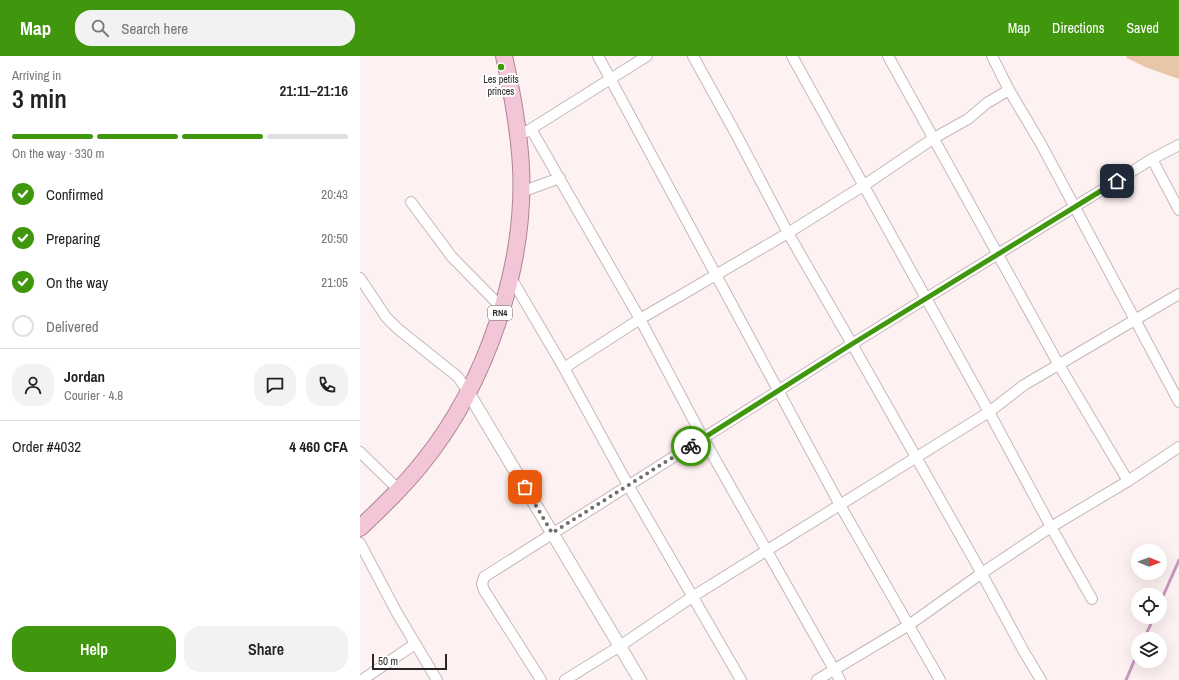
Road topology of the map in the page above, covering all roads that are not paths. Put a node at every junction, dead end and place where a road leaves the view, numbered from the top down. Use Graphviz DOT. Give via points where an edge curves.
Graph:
graph roads {
  1 [pos="504,56"];
  2 [pos="598,56"];
  3 [pos="647,56"];
  4 [pos="693,56"];
  5 [pos="792,56"];
  6 [pos="888,56"];
  7 [pos="992,56"];
  8 [pos="611,80"];
  9 [pos="1009,90"];
  10 [pos="525,132"];
  11 [pos="934,138"];
  12 [pos="1179,145"];
  13 [pos="1152,159"];
  14 [pos="560,178"];
  15 [pos="863,186"];
  16 [pos="521,192"];
  17 [pos="411,202"];
  18 [pos="1075,207"];
  19 [pos="1179,210"];
  20 [pos="788,233"];
  21 [pos="999,254"];
  22 [pos="717,275"];
  23 [pos="510,276"];
  24 [pos="360,278"];
  25 [pos="1179,294"];
  26 [pos="926,298"];
  27 [pos="502,308"];
  28 [pos="640,319"];
  29 [pos="1135,320"];
  30 [pos="852,344"];
  31 [pos="1059,365"];
  32 [pos="564,368"];
  33 [pos="779,391"];
  34 [pos="468,392"];
  35 [pos="1179,402"];
  36 [pos="989,412"];
  37 [pos="703,438"];
  38 [pos="1179,447"];
  39 [pos="360,452"];
  40 [pos="916,457"];
  41 [pos="1128,481"];
  42 [pos="628,484"];
  43 [pos="399,490"];
  44 [pos="840,505"];
  45 [pos="1050,527"];
  46 [pos="360,528"];
  47 [pos="552,533"];
  48 [pos="360,543"];
  49 [pos="767,551"];
  50 [pos="982,573"];
  51 [pos="692,597"];
  52 [pos="1092,599"];
  53 [pos="909,625"];
  54 [pos="415,644"];
  55 [pos="620,646"];
  56 [pos="834,669"];
  57 [pos="362,680"];
  58 [pos="437,680"];
  59 [pos="541,680"];
  60 [pos="565,680"];
  61 [pos="640,680"];
  62 [pos="741,680"];
  63 [pos="817,680"];
  64 [pos="840,680"];
  65 [pos="940,680"];
  66 [pos="1041,680"];
  1 -- 10 [label="highway, RN4"];
  2 -- 8 [label="street"];
  3 -- 8 [label="street"];
  4 -- 20 [label="street"];
  5 -- 15 [label="street"];
  6 -- 11 [label="street"];
  7 -- 9 [label="street"];
  8 -- 10 [label="street"];
  8 -- 22 [label="street"];
  9 -- 11 [label="street" via="968,119"];
  9 -- 18 [label="street" via="1042,144"];
  10 -- 14 [label="street"];
  10 -- 16 [label="highway, RN4"];
  11 -- 15 [label="street"];
  11 -- 21 [label="street"];
  12 -- 13 [label="street"];
  13 -- 18 [label="street"];
  13 -- 19 [label="street"];
  14 -- 16 [label="street"];
  14 -- 28 [label="street"];
  15 -- 20 [label="street"];
  15 -- 26 [label="street"];
  16 -- 23 [label="highway, RN4" via="520,220"];
  17 -- 27 [label="street" via="452,256"];
  18 -- 21 [label="street"];
  18 -- 29 [label="street"];
  20 -- 22 [label="street"];
  20 -- 30 [label="street"];
  21 -- 26 [label="street"];
  21 -- 31 [label="street"];
  22 -- 28 [label="street"];
  22 -- 33 [label="street"];
  23 -- 27 [label="highway, RN4"];
  23 -- 32 [label="street"];
  24 -- 34 [label="street" via="386,317 458,377"];
  25 -- 29 [label="street"];
  26 -- 30 [label="street"];
  26 -- 36 [label="street"];
  27 -- 34 [label="highway, RN4"];
  28 -- 32 [label="street"];
  28 -- 37 [label="street"];
  29 -- 31 [label="street"];
  29 -- 35 [label="street"];
  30 -- 33 [label="street"];
  30 -- 40 [label="street"];
  31 -- 36 [label="street" via="1024,385"];
  31 -- 41 [label="street"];
  32 -- 42 [label="street"];
  33 -- 37 [label="street"];
  33 -- 44 [label="street"];
  34 -- 43 [label="highway, RN4" via="439,441"];
  34 -- 47 [label="street"];
  36 -- 40 [label="street"];
  36 -- 45 [label="street"];
  37 -- 42 [label="street"];
  37 -- 49 [label="street"];
  38 -- 41 [label="street"];
  39 -- 43 [label="street"];
  40 -- 44 [label="street"];
  40 -- 50 [label="street"];
  41 -- 45 [label="street"];
  42 -- 47 [label="street"];
  42 -- 51 [label="street"];
  43 -- 46 [label="highway, RN4"];
  44 -- 49 [label="street"];
  44 -- 53 [label="street"];
  45 -- 50 [label="street"];
  45 -- 52 [label="street"];
  47 -- 55 [label="street"];
  47 -- 59 [label="street" via="484,577 482,584"];
  48 -- 54 [label="street"];
  49 -- 51 [label="street"];
  49 -- 56 [label="street"];
  50 -- 53 [label="street"];
  50 -- 66 [label="street"];
  51 -- 55 [label="street"];
  51 -- 62 [label="street"];
  53 -- 56 [label="street"];
  53 -- 65 [label="street"];
  54 -- 57 [label="street"];
  54 -- 58 [label="street"];
  55 -- 60 [label="street"];
  55 -- 61 [label="street"];
  56 -- 63 [label="street"];
  56 -- 64 [label="street"];
}
